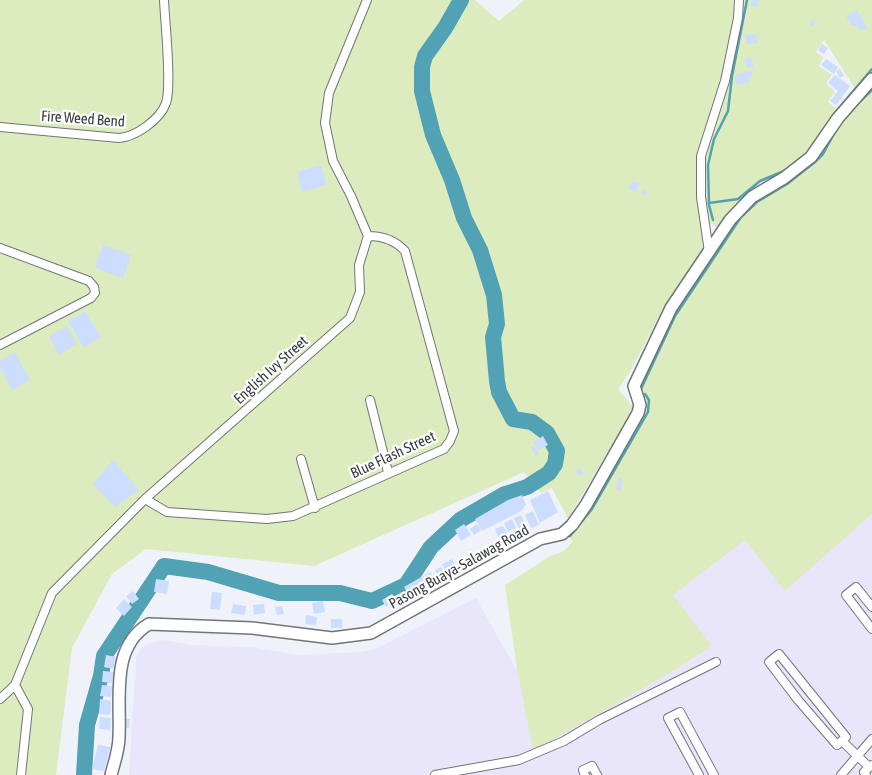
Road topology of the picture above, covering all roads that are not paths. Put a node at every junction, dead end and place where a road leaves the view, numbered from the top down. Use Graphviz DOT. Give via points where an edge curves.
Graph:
graph roads {
  1 [pos="164,0"];
  2 [pos="367,0"];
  3 [pos="739,0"];
  4 [pos="872,79"];
  5 [pos="0,126"];
  6 [pos="368,236"];
  7 [pos="0,248"];
  8 [pos="709,252"];
  9 [pos="0,345"];
  10 [pos="370,400"];
  11 [pos="301,460"];
  12 [pos="388,472"];
  13 [pos="145,499"];
  14 [pos="315,508"];
  15 [pos="872,607"];
  16 [pos="872,629"];
  17 [pos="716,662"];
  18 [pos="15,685"];
  19 [pos="0,699"];
  20 [pos="872,739"];
  21 [pos="842,741"];
  22 [pos="857,756"];
  23 [pos="869,769"];
  24 [pos="21,775"];
  25 [pos="111,775"];
  26 [pos="436,775"];
  27 [pos="585,775"];
  28 [pos="596,775"];
  29 [pos="699,775"];
  30 [pos="714,775"];
  31 [pos="841,775"];
  1 -- 5 [label="street, Fire Weed Bend" via="168,95 162,111 141,129 130,137 119,138"];
  2 -- 6 [label="street" via="329,93 325,124 333,161"];
  3 -- 8 [label="street" via="725,81 701,156 701,197"];
  4 -- 8 [label="street, Pasong Buaya-Salawag Road" via="838,118 811,157 746,202"];
  6 -- 12 [label="street, Blue Flash Street" via="397,242 405,251 454,431 444,449"];
  6 -- 13 [label="street, English Ivy Street" via="359,265 360,292 350,318"];
  7 -- 9 [label="street" via="88,281 95,293 92,298"];
  8 -- 25 [label="street, Pasong Buaya-Salawag Road" via="664,322 634,386 640,404 638,413 586,505 567,530 540,539 371,634 332,638 252,628 149,624 136,632 124,650 119,740"];
  10 -- 12 [label="street"];
  11 -- 14 [label="street"];
  12 -- 14 [label="street, Blue Flash Street"];
  13 -- 14 [label="street, Blue Flash Street" via="166,512 267,519 293,516"];
  13 -- 18 [label="street, English Ivy Street" via="52,594"];
  15 -- 16 [label="street" via="856,587 846,595"];
  17 -- 26 [label="street" via="564,741 519,760"];
  18 -- 19 [label="street, English Ivy Street"];
  18 -- 24 [label="street" via="28,709"];
  20 -- 22 [label="street"];
  21 -- 21 [label="street" via="837,745 769,662 779,654 846,737"];
  21 -- 22 [label="street"];
  22 -- 23 [label="street"];
  22 -- 31 [label="street"];
  27 -- 28 [label="street" via="583,770 592,766"];
  29 -- 30 [label="street" via="668,718 680,712"];
}
